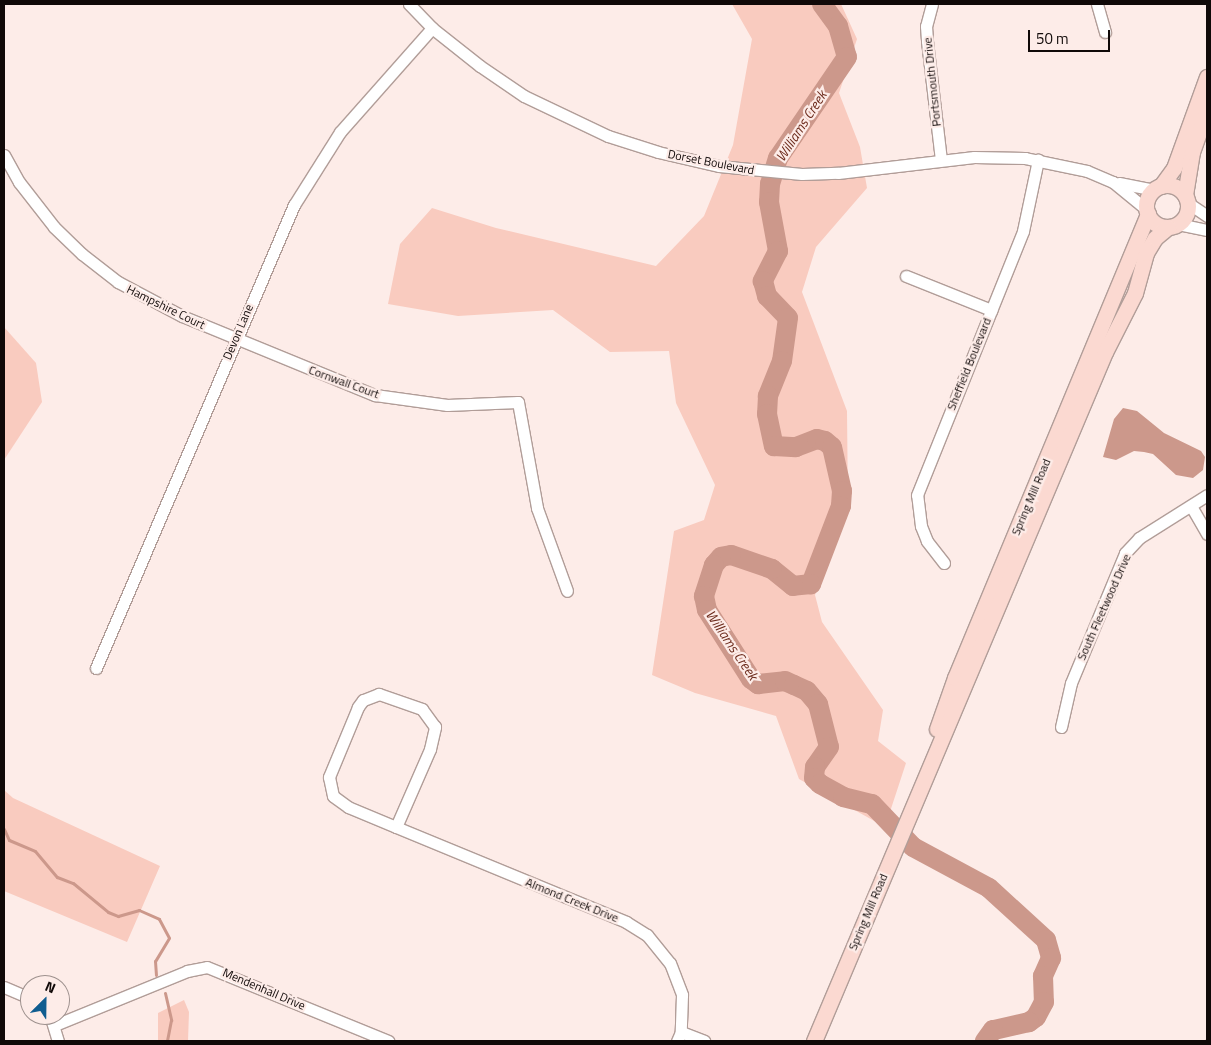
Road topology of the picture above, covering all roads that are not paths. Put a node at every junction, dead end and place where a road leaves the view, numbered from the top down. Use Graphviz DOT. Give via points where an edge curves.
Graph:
graph roads {
  1 [pos="410,4"];
  2 [pos="932,4"];
  3 [pos="1097,4"];
  4 [pos="432,28"];
  5 [pos="1105,32"];
  6 [pos="1207,78"];
  7 [pos="1207,110"];
  8 [pos="4,156"];
  9 [pos="941,160"];
  10 [pos="1038,160"];
  11 [pos="1113,182"];
  12 [pos="1158,188"];
  13 [pos="1186,199"];
  14 [pos="1147,212"];
  15 [pos="1207,216"];
  16 [pos="1173,226"];
  17 [pos="1207,230"];
  18 [pos="906,276"];
  19 [pos="991,310"];
  20 [pos="235,338"];
  21 [pos="1207,495"];
  22 [pos="1191,506"];
  23 [pos="1207,534"];
  24 [pos="944,563"];
  25 [pos="567,591"];
  26 [pos="96,668"];
  27 [pos="1061,727"];
  28 [pos="923,782"];
  29 [pos="396,827"];
  30 [pos="4,987"];
  31 [pos="20,994"];
  32 [pos="70,1013"];
  33 [pos="53,1025"];
  34 [pos="679,1036"];
  35 [pos="58,1041"];
  36 [pos="388,1041"];
  37 [pos="704,1041"];
  38 [pos="814,1041"];
  1 -- 4 [label="street, Dorset Boulevard"];
  2 -- 9 [label="street, Portsmouth Drive" via="927,41"];
  3 -- 5 [label="street"];
  4 -- 9 [label="street, Dorset Boulevard" via="524,96 608,136 658,152 746,170 802,174 838,173"];
  4 -- 20 [label="street, Devon Lane" via="365,102 324,155 275,244"];
  6 -- 12 [label="street" via="1174,168"];
  7 -- 13 [label="street" via="1192,152"];
  8 -- 20 [label="street, Hampshire Court" via="19,182 54,227 100,269 141,296"];
  9 -- 10 [label="street, Dorset Boulevard" via="994,156"];
  10 -- 11 [label="street, Dorset Boulevard" via="1071,166"];
  10 -- 19 [label="street, Sheffield Boulevard" via="1023,231"];
  11 -- 12 [label="street, Dorset Boulevard"];
  11 -- 14 [label="street, Dorset Boulevard"];
  12 -- 13 [label="street" via="1174,187"];
  12 -- 14 [label="street" via="1148,198"];
  13 -- 15 [label="street"];
  13 -- 16 [label="street" via="1186,215"];
  14 -- 16 [label="street" via="1156,224"];
  14 -- 28 [label="street, Spring Mill Road" via="955,678"];
  16 -- 17 [label="street"];
  16 -- 28 [label="street, Spring Mill Road" via="1155,238 1146,253 1131,302 1105,352"];
  18 -- 19 [label="street"];
  19 -- 24 [label="street, Sheffield Boulevard" via="917,495 920,526 927,542"];
  20 -- 25 [label="street, Cornwall Court" via="375,394 447,405 518,402 537,508"];
  20 -- 26 [label="street, Devon Lane"];
  21 -- 22 [label="street, South Fleetwood Drive"];
  22 -- 23 [label="street"];
  22 -- 27 [label="street, South Fleetwood Drive" via="1138,538 1125,553 1071,682"];
  28 -- 38 [label="street, Spring Mill Road"];
  29 -- 29 [label="street, Almond Creek Drive" via="348,807 333,796 330,787 329,777 358,708 363,700 379,694 422,709 435,727 430,750"];
  29 -- 34 [label="street, Almond Creek Drive" via="626,922 647,934 670,963 677,979 682,995"];
  30 -- 31 [label="street"];
  32 -- 36 [label="street, Mendenhall Drive" via="187,971 207,967"];
  33 -- 35 [label="street"];
  34 -- 37 [label="street"];
}
